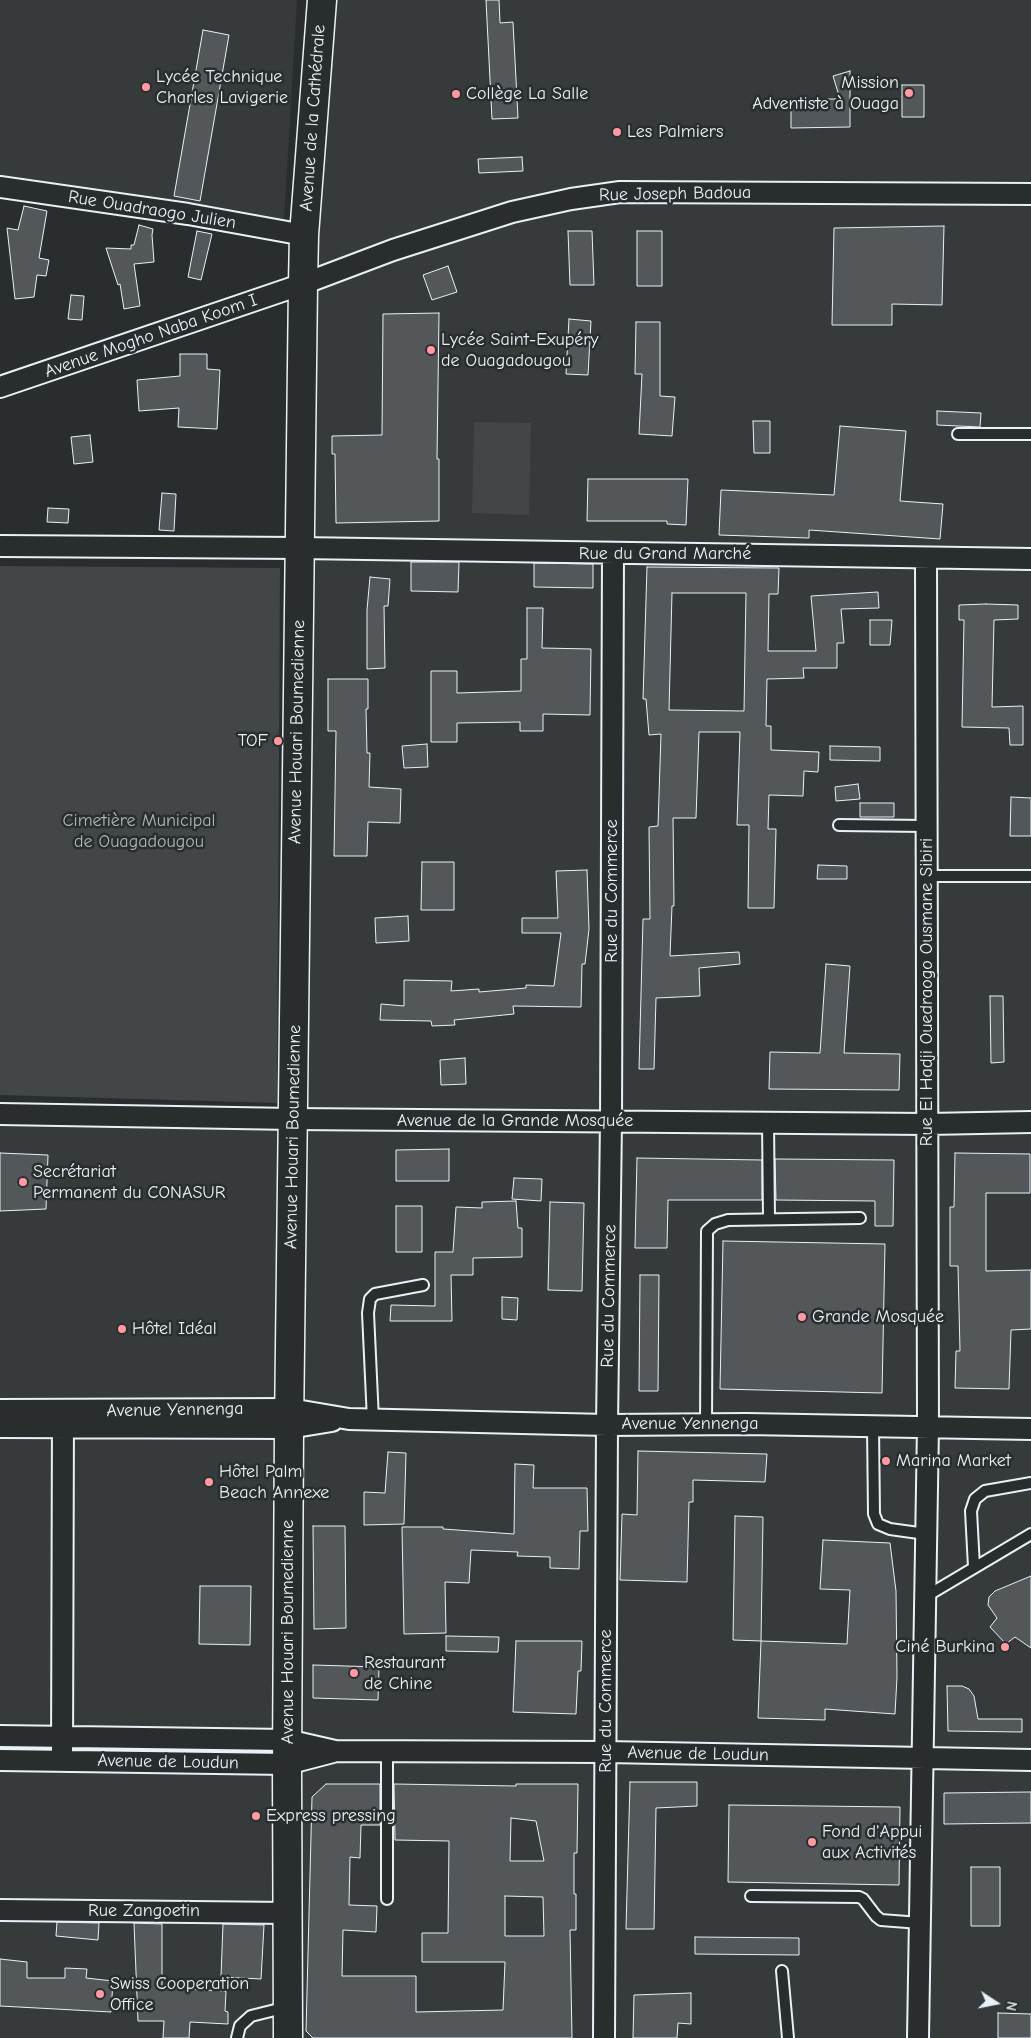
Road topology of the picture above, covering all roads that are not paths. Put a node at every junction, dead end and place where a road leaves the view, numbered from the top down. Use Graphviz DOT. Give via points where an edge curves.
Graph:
graph roads {
  1 [pos="322,0"];
  2 [pos="0,188"];
  3 [pos="1031,194"];
  4 [pos="304,236"];
  5 [pos="303,284"];
  6 [pos="0,387"];
  7 [pos="958,434"];
  8 [pos="1031,434"];
  9 [pos="0,546"];
  10 [pos="300,548"];
  11 [pos="613,554"];
  12 [pos="926,558"];
  13 [pos="1031,559"];
  14 [pos="839,825"];
  15 [pos="925,826"];
  16 [pos="926,876"];
  17 [pos="1031,876"];
  18 [pos="0,1114"];
  19 [pos="293,1119"];
  20 [pos="611,1121"];
  21 [pos="768,1122"];
  22 [pos="1031,1122"];
  23 [pos="928,1124"];
  24 [pos="860,1218"];
  25 [pos="769,1219"];
  26 [pos="423,1285"];
  27 [pos="0,1410"];
  28 [pos="289,1418"];
  29 [pos="63,1419"];
  30 [pos="372,1420"];
  31 [pos="706,1424"];
  32 [pos="607,1425"];
  33 [pos="873,1426"];
  34 [pos="928,1426"];
  35 [pos="0,1428"];
  36 [pos="1031,1429"];
  37 [pos="1031,1483"];
  38 [pos="926,1534"];
  39 [pos="1031,1534"];
  40 [pos="974,1568"];
  41 [pos="925,1597"];
  42 [pos="0,1736"];
  43 [pos="62,1737"];
  44 [pos="287,1752"];
  45 [pos="387,1752"];
  46 [pos="606,1752"];
  47 [pos="1031,1758"];
  48 [pos="922,1759"];
  49 [pos="0,1760"];
  50 [pos="62,1761"];
  51 [pos="752,1896"];
  52 [pos="386,1898"];
  53 [pos="0,1910"];
  54 [pos="288,1912"];
  55 [pos="920,1923"];
  56 [pos="782,1971"];
  57 [pos="288,2007"];
  58 [pos="237,2038"];
  59 [pos="288,2038"];
  60 [pos="604,2038"];
  61 [pos="788,2038"];
  62 [pos="918,2038"];
  1 -- 4 [label="main road, Avenue de la Cathédrale"];
  2 -- 4 [label="street, Rue Ouadraogo Julien" via="188,214"];
  3 -- 5 [label="street, Rue Joseph Badoua" via="620,192 512,212 393,250"];
  4 -- 5 [label="main road, Avenue Houari Boumedienne"];
  5 -- 6 [label="street, Avenue Mogho Naba Koom I"];
  5 -- 10 [label="main road, Avenue Houari Boumedienne"];
  7 -- 8 [label="lane"];
  9 -- 10 [label="street, Rue du Grand Marché"];
  10 -- 11 [label="street, Rue du Grand Marché"];
  10 -- 19 [label="main road, Avenue Houari Boumedienne"];
  11 -- 12 [label="street, Rue du Grand Marché"];
  11 -- 20 [label="street, Rue du Commerce"];
  12 -- 13 [label="street, Rue du Grand Marché"];
  12 -- 15 [label="street, Rue El Hadji Ouedraogo Ousmane Sibiri"];
  14 -- 15 [label="lane"];
  15 -- 16 [label="street, Rue El Hadji Ouedraogo Ousmane Sibiri"];
  16 -- 17 [label="lane"];
  16 -- 23 [label="street, Rue El Hadji Ouedraogo Ousmane Sibiri"];
  18 -- 19 [label="street, Avenue de la Grande Mosquée"];
  19 -- 20 [label="street, Avenue de la Grande Mosquée"];
  19 -- 28 [label="main road, Avenue Houari Boumedienne"];
  20 -- 21 [label="street, Avenue de la Grande Mosquée"];
  20 -- 32 [label="street, Rue du Commerce"];
  21 -- 23 [label="street, Avenue de la Grande Mosquée"];
  21 -- 25 [label="lane"];
  22 -- 23 [label="street, Avenue de la Grande Mosquée"];
  23 -- 34 [label="street, Rue El Hadji Ouedraogo Ousmane Sibiri"];
  24 -- 25 [label="lane"];
  25 -- 31 [label="lane" via="728,1220 707,1231"];
  26 -- 30 [label="lane" via="375,1294 370,1299"];
  27 -- 29 [label="street, Avenue Yennenga"];
  28 -- 29 [label="street, Avenue Yennenga"];
  28 -- 30 [label="street, Avenue Yennenga"];
  28 -- 44 [label="main road, Avenue Houari Boumedienne"];
  29 -- 35 [label="street, Avenue Yennenga"];
  29 -- 43 [label="street"];
  30 -- 32 [label="street, Avenue Yennenga"];
  31 -- 32 [label="street, Avenue Yennenga"];
  31 -- 33 [label="street, Avenue Yennenga"];
  32 -- 46 [label="street, Rue du Commerce"];
  33 -- 34 [label="street, Avenue Yennenga"];
  33 -- 38 [label="lane" via="874,1514 878,1524"];
  34 -- 36 [label="street, Avenue Yennenga"];
  34 -- 38 [label="street, Rue El Hadji Ouedraogo Ousmane Sibiri"];
  37 -- 40 [label="lane" via="985,1491 975,1499 971,1511"];
  38 -- 41 [label="street, Rue El Hadji Ouedraogo Ousmane Sibiri"];
  39 -- 40 [label="lane"];
  40 -- 41 [label="lane"];
  41 -- 48 [label="street, Rue El Hadji Ouedraogo Ousmane Sibiri"];
  42 -- 43 [label="street, Avenue de Loudun"];
  43 -- 44 [label="street, Avenue de Loudun"];
  43 -- 50 [label="street"];
  44 -- 45 [label="street, Avenue de Loudun"];
  44 -- 50 [label="street, Avenue de Loudun"];
  44 -- 54 [label="main road, Avenue Houari Boumedienne"];
  45 -- 46 [label="street, Avenue de Loudun"];
  45 -- 52 [label="lane"];
  46 -- 48 [label="street, Avenue de Loudun"];
  46 -- 60 [label="street, Rue du Commerce"];
  47 -- 48 [label="street, Avenue de Loudun"];
  48 -- 55 [label="street, Rue El Hadji Ouedraogo Ousmane Sibiri"];
  49 -- 50 [label="street, Avenue de Loudun"];
  51 -- 55 [label="lane" via="859,1897 881,1920"];
  53 -- 54 [label="street, Rue Zangoetin"];
  54 -- 57 [label="main road, Avenue Houari Boumedienne"];
  55 -- 62 [label="street, Rue El Hadji Ouedraogo Ousmane Sibiri"];
  56 -- 61 [label="lane"];
  57 -- 58 [label="lane" via="251,2016 240,2026"];
  57 -- 59 [label="main road, Avenue Houari Boumedienne"];
}
